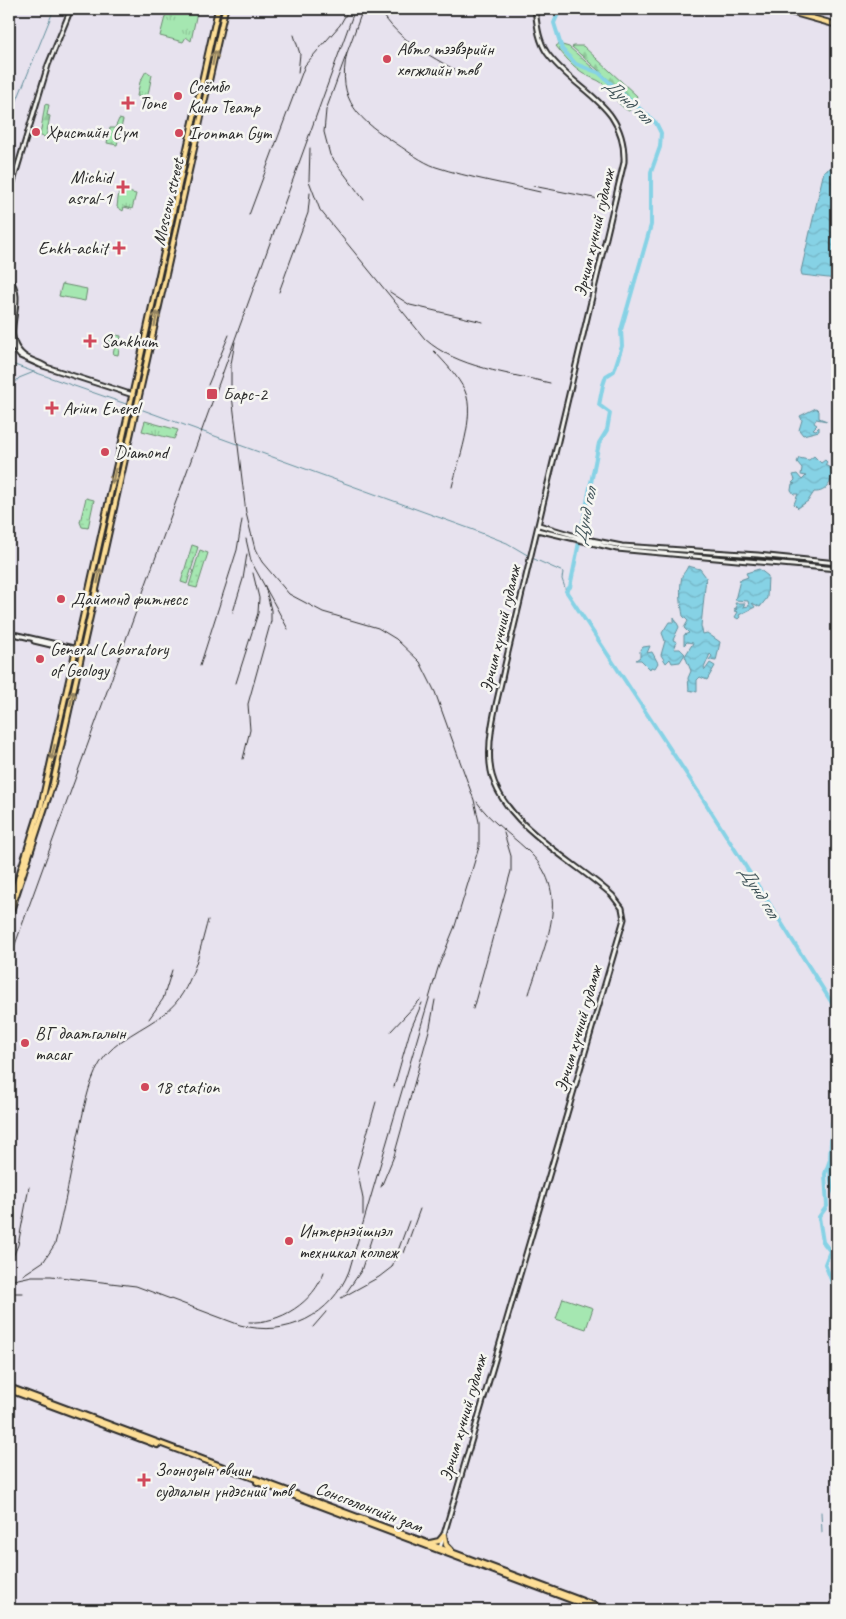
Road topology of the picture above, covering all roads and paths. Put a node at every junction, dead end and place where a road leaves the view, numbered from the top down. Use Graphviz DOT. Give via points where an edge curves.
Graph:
graph roads {
  1 [pos="71,9"];
  2 [pos="218,9"];
  3 [pos="225,9"];
  4 [pos="535,9"];
  5 [pos="780,9"];
  6 [pos="215,21"];
  7 [pos="222,22"];
  8 [pos="837,25"];
  9 [pos="186,154"];
  10 [pos="192,156"];
  11 [pos="9,195"];
  12 [pos="159,276"];
  13 [pos="165,276"];
  14 [pos="9,281"];
  15 [pos="132,396"];
  16 [pos="104,522"];
  17 [pos="111,524"];
  18 [pos="539,525"];
  19 [pos="537,530"];
  20 [pos="571,537"];
  21 [pos="586,541"];
  22 [pos="802,559"];
  23 [pos="816,560"];
  24 [pos="837,563"];
  25 [pos="802,566"];
  26 [pos="817,567"];
  27 [pos="837,569"];
  28 [pos="82,622"];
  29 [pos="89,623"];
  30 [pos="9,634"];
  31 [pos="76,650"];
  32 [pos="82,651"];
  33 [pos="62,713"];
  34 [pos="68,715"];
  35 [pos="60,720"];
  36 [pos="67,722"];
  37 [pos="46,781"];
  38 [pos="53,783"];
  39 [pos="41,814"];
  40 [pos="9,907"];
  41 [pos="9,917"];
  42 [pos="9,1388"];
  43 [pos="444,1535"];
  44 [pos="428,1544"];
  45 [pos="440,1549"];
  46 [pos="454,1553"];
  47 [pos="598,1610"];
  48 [pos="607,1610"];
  1 -- 11 [label="main road" via="45,73"];
  2 -- 6 [label="main road"];
  3 -- 7 [label="main road, Moscow street"];
  4 -- 18 [label="main road, Эрчим хүчний гудамж" via="538,34 547,53 610,113 620,132 624,153 614,210"];
  5 -- 8 [label="main road"];
  6 -- 7 [label="main road"];
  6 -- 9 [label="main road"];
  10 -- 7 [label="main road, Moscow street, one-way"];
  9 -- 10 [label="main road"];
  9 -- 12 [label="main road"];
  10 -- 13 [label="main road, Moscow street"];
  12 -- 13 [label="main road"];
  12 -- 15 [label="main road"];
  17 -- 13 [label="main road, Moscow street, one-way"];
  14 -- 15 [label="main road" via="16,293 12,330 16,347 24,356"];
  15 -- 16 [label="main road, one-way"];
  16 -- 17 [label="main road"];
  16 -- 28 [label="main road"];
  29 -- 17 [label="main road, Moscow street, one-way"];
  18 -- 19 [label="main road, Эрчим хүчний гудамж"];
  18 -- 20 [label="main road"];
  19 -- 20 [label="main road"];
  19 -- 43 [label="main road, Эрчим хүчний гудамж" via="496,709 491,773 498,794 512,813 612,895 622,908 624,919"];
  20 -- 21 [label="main road"];
  21 -- 22 [label="main road" via="645,549"];
  21 -- 25 [label="main road" via="645,552"];
  22 -- 23 [label="main road"];
  22 -- 25 [label="main road" via="805,562"];
  23 -- 24 [label="main road"];
  23 -- 26 [label="main road"];
  25 -- 26 [label="main road"];
  26 -- 27 [label="main road"];
  28 -- 29 [label="main road" via="85,626"];
  28 -- 31 [label="main road"];
  29 -- 32 [label="main road, Moscow street"];
  30 -- 31 [label="main road"];
  31 -- 32 [label="main road"];
  31 -- 33 [label="main road"];
  34 -- 32 [label="main road, Moscow street, one-way"];
  33 -- 34 [label="main road"];
  33 -- 35 [label="main road"];
  34 -- 36 [label="main road, Moscow street"];
  35 -- 36 [label="main road"];
  35 -- 37 [label="main road, one-way"];
  36 -- 38 [label="main road, Moscow street"];
  37 -- 38 [label="main road"];
  37 -- 39 [label="main road"];
  38 -- 39 [label="main road, Moscow street"];
  39 -- 40 [label="main road"];
  39 -- 41 [label="main road"];
  42 -- 44 [label="main road, Сонсголонгийн зам"];
  42 -- 45 [label="main road, Сонсголонгийн зам"];
  43 -- 44 [label="main road" via="439,1541"];
  43 -- 45 [label="main road, Эрчим хүчний гудамж"];
  43 -- 46 [label="main road" via="446,1545"];
  44 -- 45 [label="main road, Сонсголонгийн зам"];
  45 -- 46 [label="main road, Сонсголонгийн зам"];
  45 -- 47 [label="main road, Сонсголонгийн зам"];
  46 -- 48 [label="main road, Сонсголонгийн зам"];
}
